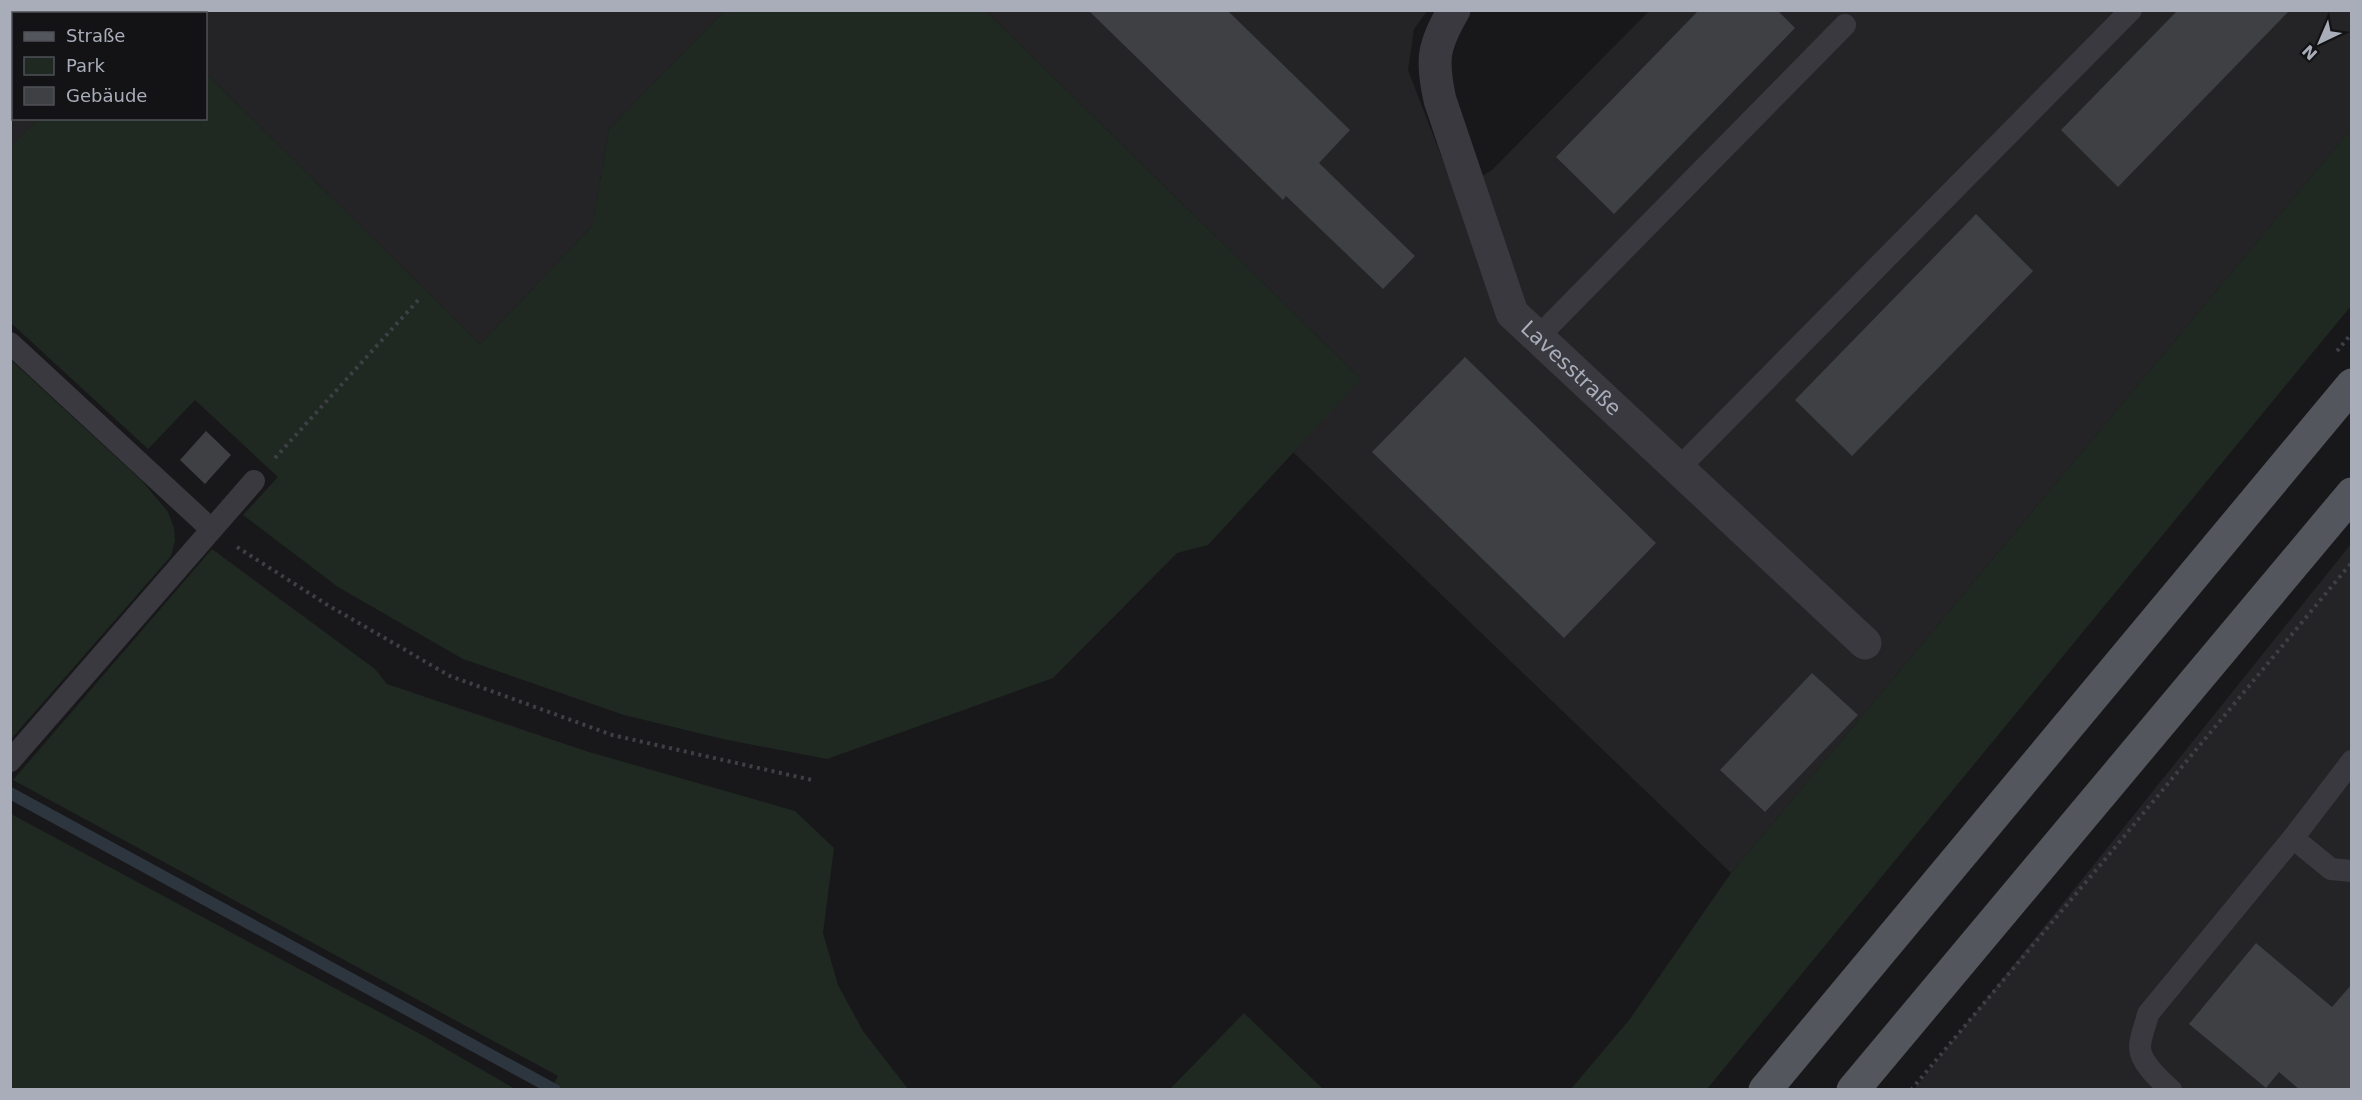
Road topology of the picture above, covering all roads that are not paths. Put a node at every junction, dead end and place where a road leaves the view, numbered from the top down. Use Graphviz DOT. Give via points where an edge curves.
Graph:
graph roads {
  1 [pos="1454,10"];
  2 [pos="2131,10"];
  3 [pos="1845,25"];
  4 [pos="1538,337"];
  5 [pos="10,343"];
  6 [pos="2352,385"];
  7 [pos="1678,469"];
  8 [pos="254,481"];
  9 [pos="2352,494"];
  10 [pos="210,529"];
  11 [pos="1865,643"];
  12 [pos="10,761"];
  13 [pos="2352,761"];
  14 [pos="2293,838"];
  15 [pos="2352,871"];
  16 [pos="1766,1089"];
  17 [pos="1853,1089"];
  18 [pos="2171,1089"];
  1 -- 4 [label="street, Lavesstraße" via="1435,50 1434,71 1440,100 1512,313"];
  2 -- 7 [label="lane"];
  3 -- 4 [label="lane"];
  4 -- 7 [label="street, Lavesstraße"];
  5 -- 10 [label="lane"];
  6 -- 16 [label="main road"];
  7 -- 11 [label="street, Lavesstraße"];
  8 -- 10 [label="lane"];
  9 -- 17 [label="main road"];
  10 -- 12 [label="lane"];
  13 -- 14 [label="lane"];
  14 -- 15 [label="lane" via="2331,869"];
  14 -- 18 [label="lane" via="2148,1014 2140,1048 2145,1061"];
}
